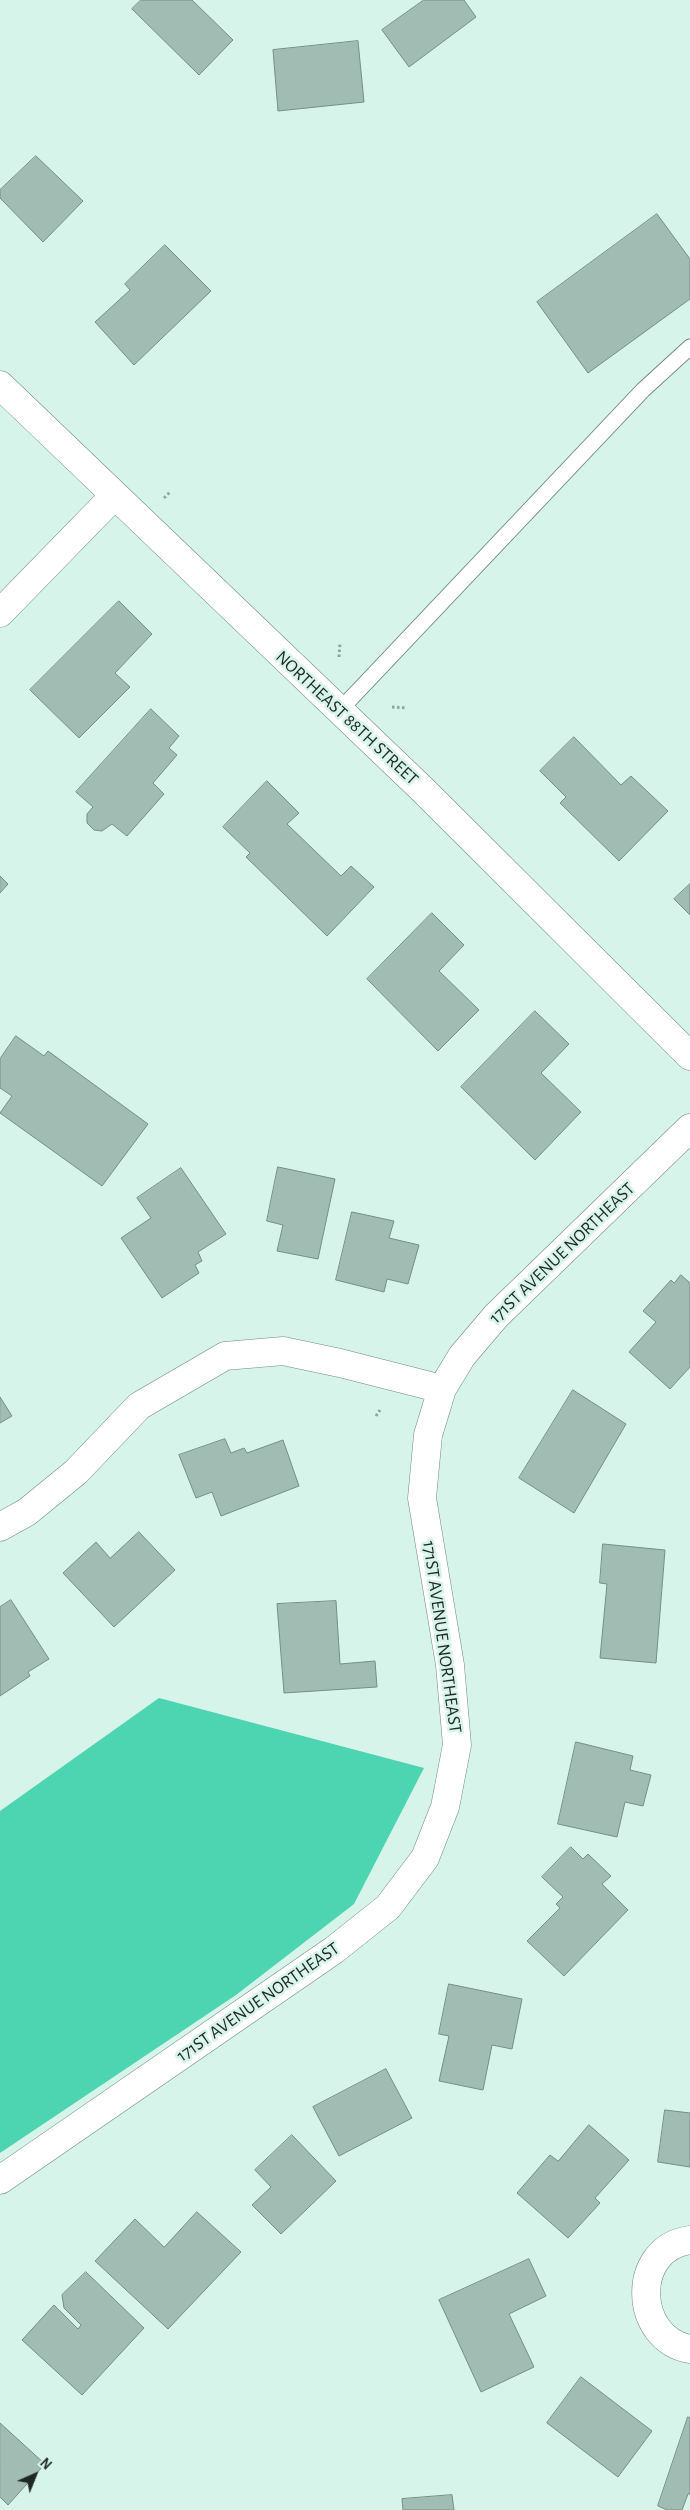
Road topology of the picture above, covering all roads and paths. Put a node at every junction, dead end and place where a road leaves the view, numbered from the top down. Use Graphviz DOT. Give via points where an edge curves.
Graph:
graph roads {
  1 [pos="690,347"];
  2 [pos="0,385"];
  3 [pos="114,496"];
  4 [pos="0,613"];
  5 [pos="340,643"];
  6 [pos="339,657"];
  7 [pos="392,707"];
  8 [pos="407,708"];
  9 [pos="339,711"];
  10 [pos="690,1056"];
  11 [pos="690,1128"];
  12 [pos="442,1389"];
  13 [pos="380,1410"];
  14 [pos="376,1416"];
  15 [pos="0,1527"];
  16 [pos="0,2180"];
  17 [pos="690,2240"];
  18 [pos="690,2349"];
  1 -- 9 [label="lane" via="643,390"];
  2 -- 3 [label="street, NORTHEAST 88TH STREET"];
  3 -- 4 [label="street"];
  3 -- 9 [label="street, NORTHEAST 88TH STREET"];
  5 -- 6 [label="path"];
  7 -- 8 [label="path"];
  9 -- 10 [label="street, NORTHEAST 88TH STREET" via="423,790"];
  11 -- 12 [label="street, 171ST AVENUE NORTHEAST" via="496,1316 462,1356"];
  12 -- 15 [label="street" via="283,1351 225,1356 139,1406 76,1472 27,1512"];
  12 -- 16 [label="street, 171ST AVENUE NORTHEAST" via="428,1435 422,1498 450,1665 457,1745 446,1807 425,1858 388,1907 334,1950"];
  13 -- 14 [label="path"];
  17 -- 18 [label="street" via="670,2248 656,2260 647,2277 645,2295 648,2313 657,2329 671,2342"];
}
